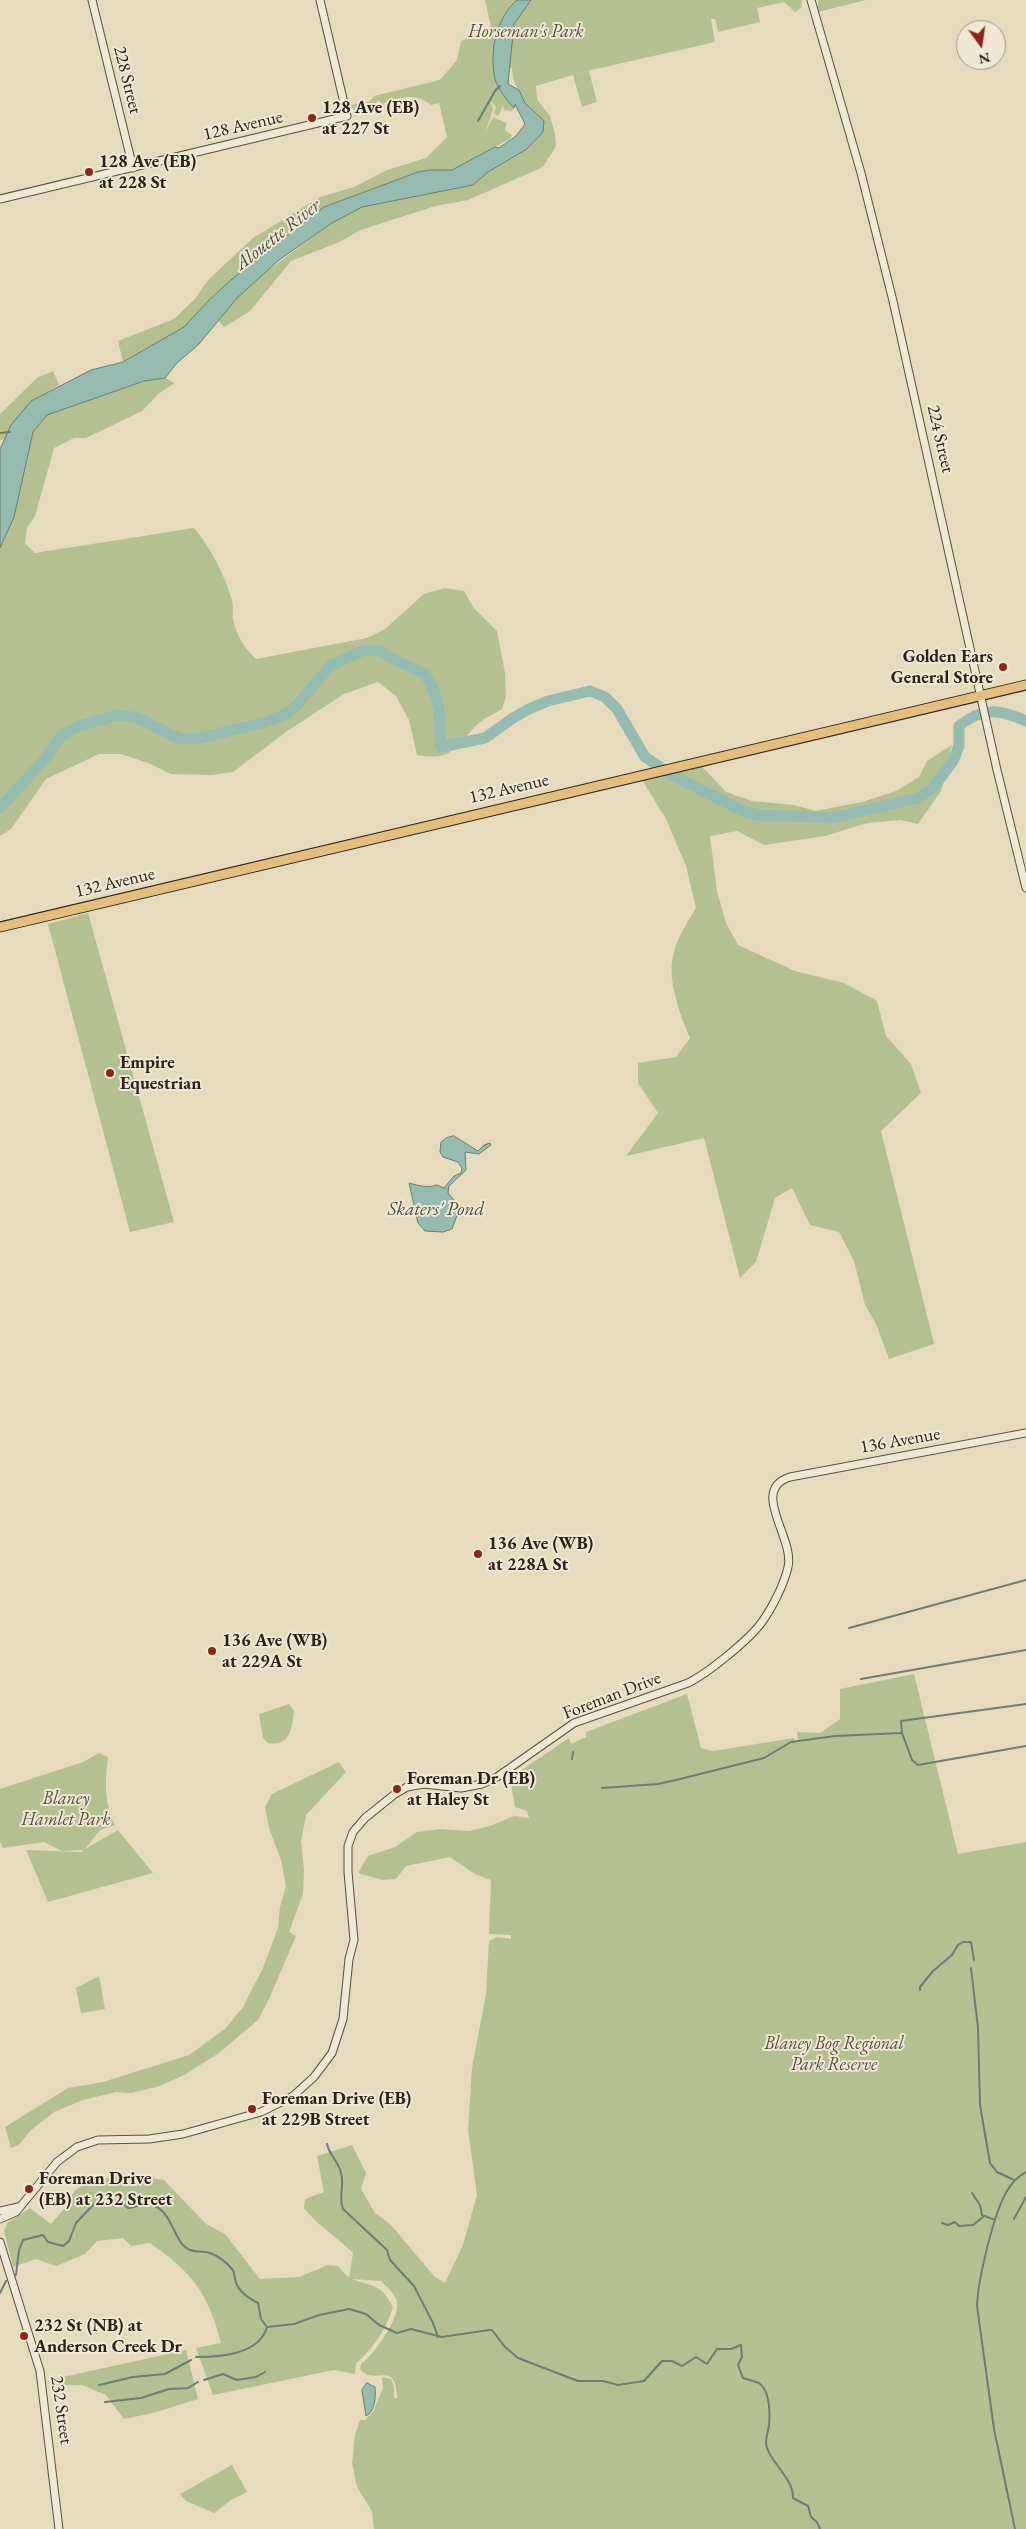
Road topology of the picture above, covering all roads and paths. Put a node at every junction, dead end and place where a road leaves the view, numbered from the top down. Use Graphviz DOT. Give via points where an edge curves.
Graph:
graph roads {
  1 [pos="92,0"];
  2 [pos="320,0"];
  3 [pos="811,0"];
  4 [pos="133,168"];
  5 [pos="0,199"];
  6 [pos="1026,685"];
  7 [pos="981,700"];
  8 [pos="1026,888"];
  9 [pos="0,927"];
  10 [pos="1026,1433"];
  11 [pos="780,1481"];
  12 [pos="18,2207"];
  13 [pos="0,2211"];
  14 [pos="0,2219"];
  15 [pos="0,2242"];
  16 [pos="59,2529"];
  1 -- 4 [label="street, 228 Street"];
  2 -- 4 [label="street, 128 Avenue" via="347,116"];
  3 -- 7 [label="street, 224 Street" via="894,301"];
  4 -- 5 [label="street, 128 Avenue"];
  6 -- 7 [label="main road, 132 Avenue"];
  7 -- 8 [label="street, 224 Street"];
  7 -- 9 [label="main road, 132 Avenue" via="690,763"];
  10 -- 11 [label="street, 136 Avenue"];
  11 -- 12 [label="street, Foreman Drive" via="773,1491 772,1500 787,1542 789,1559 786,1574 761,1624 703,1674 574,1723 482,1784 462,1788 424,1784 407,1787 365,1818 354,1832 347,1860 354,1940 348,1959 343,2019 332,2053 314,2077 293,2096 261,2112 183,2134 150,2139 98,2140 77,2147 56,2162"];
  12 -- 13 [label="street"];
  12 -- 14 [label="street, Foreman Drive" via="16,2212"];
  15 -- 16 [label="street, 232 Street" via="40,2371"];
}
